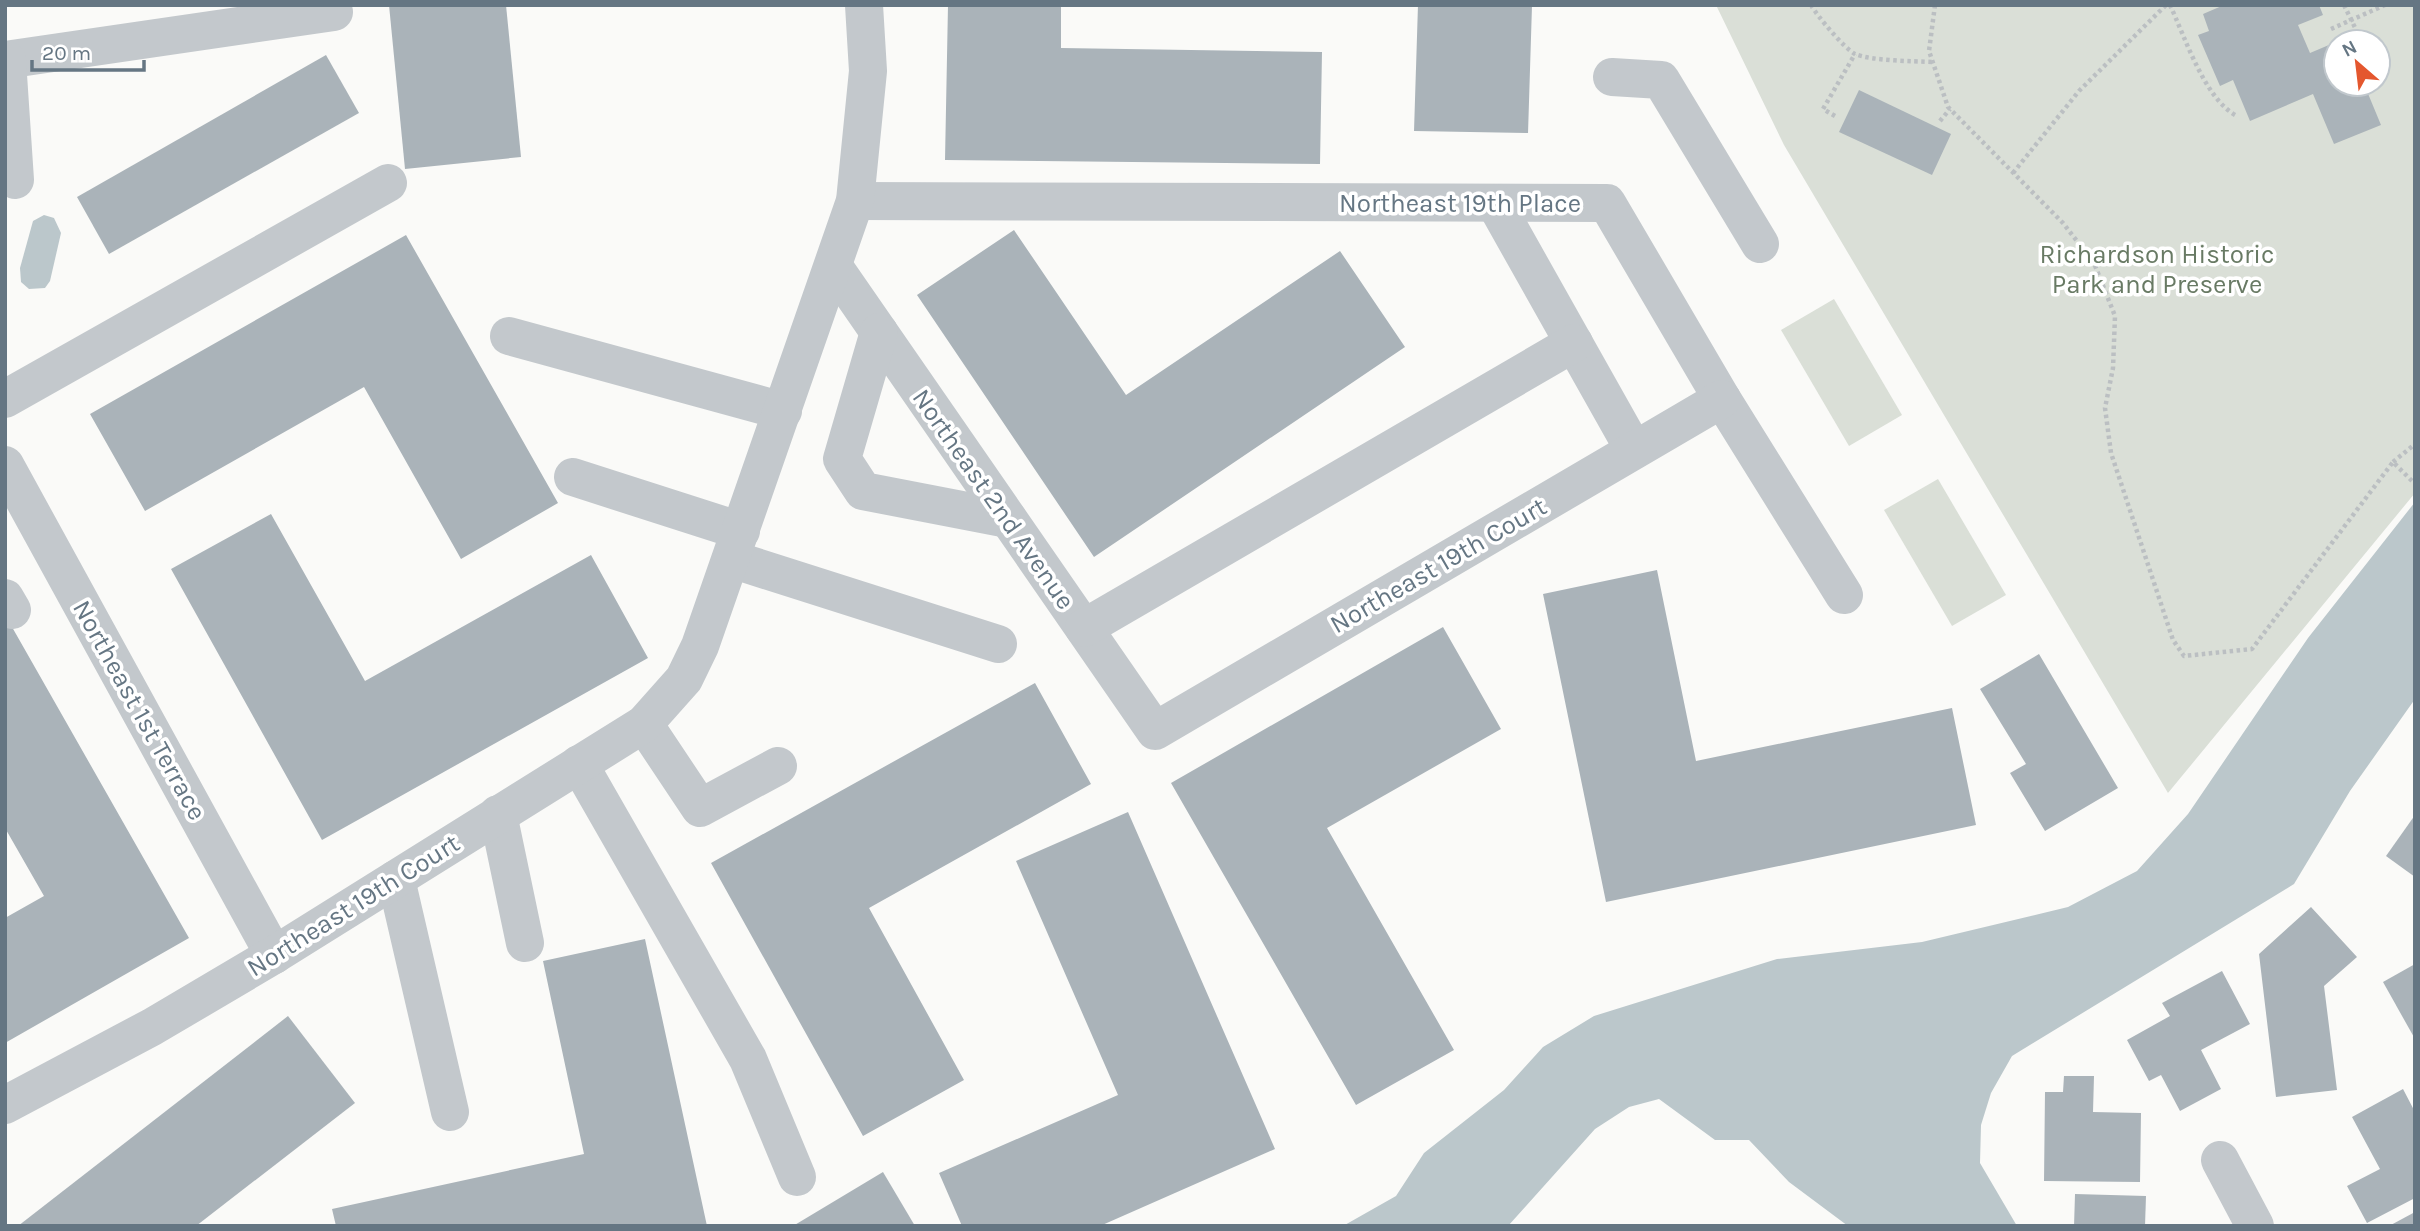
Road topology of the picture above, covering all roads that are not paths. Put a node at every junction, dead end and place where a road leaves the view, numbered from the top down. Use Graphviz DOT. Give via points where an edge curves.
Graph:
graph roads {
  1 [pos="864,5"];
  2 [pos="334,12"];
  3 [pos="6,60"];
  4 [pos="1612,77"];
  5 [pos="15,180"];
  6 [pos="388,183"];
  7 [pos="855,201"];
  8 [pos="1494,203"];
  9 [pos="1760,244"];
  10 [pos="834,267"];
  11 [pos="879,332"];
  12 [pos="509,336"];
  13 [pos="1574,343"];
  14 [pos="5,399"];
  15 [pos="1721,399"];
  16 [pos="783,411"];
  17 [pos="1634,450"];
  18 [pos="5,465"];
  19 [pos="573,477"];
  20 [pos="1008,519"];
  21 [pos="736,545"];
  22 [pos="1844,595"];
  23 [pos="1084,628"];
  24 [pos="998,644"];
  25 [pos="644,724"];
  26 [pos="1155,731"];
  27 [pos="579,764"];
  28 [pos="778,766"];
  29 [pos="498,814"];
  30 [pos="396,878"];
  31 [pos="525,943"];
  32 [pos="274,955"];
  33 [pos="5,1105"];
  34 [pos="450,1112"];
  35 [pos="2220,1160"];
  36 [pos="797,1177"];
  37 [pos="2255,1226"];
  1 -- 7 [label="street" via="868,71"];
  2 -- 3 [label="street"];
  3 -- 5 [label="street"];
  4 -- 9 [label="street" via="1661,80"];
  6 -- 14 [label="street"];
  7 -- 8 [label="street, Northeast 19th Place"];
  7 -- 10 [label="street"];
  8 -- 13 [label="street"];
  8 -- 15 [label="street, Northeast 19th Place" via="1607,203"];
  10 -- 11 [label="street, Northeast 2nd Avenue"];
  10 -- 16 [label="street"];
  11 -- 20 [label="street, Northeast 2nd Avenue"];
  11 -- 20 [label="street" via="842,459 863,491"];
  12 -- 16 [label="street"];
  13 -- 17 [label="street"];
  13 -- 23 [label="street"];
  15 -- 17 [label="street, Northeast 19th Court"];
  15 -- 22 [label="street, Northeast 19th Place"];
  16 -- 21 [label="street"];
  17 -- 26 [label="street, Northeast 19th Court"];
  18 -- 32 [label="street, Northeast 1st Terrace"];
  19 -- 21 [label="street"];
  20 -- 23 [label="street, Northeast 2nd Avenue"];
  21 -- 24 [label="street"];
  21 -- 25 [label="street, Northeast 19th Court" via="684,679"];
  23 -- 26 [label="street, Northeast 2nd Avenue"];
  25 -- 27 [label="street, Northeast 19th Court"];
  25 -- 28 [label="street" via="700,808"];
  27 -- 29 [label="street, Northeast 19th Court"];
  27 -- 36 [label="street" via="748,1059"];
  29 -- 30 [label="street, Northeast 19th Court"];
  29 -- 31 [label="street"];
  30 -- 32 [label="street, Northeast 19th Court"];
  30 -- 34 [label="street"];
  32 -- 33 [label="street, Northeast 19th Court"];
  35 -- 37 [label="street"];
}
